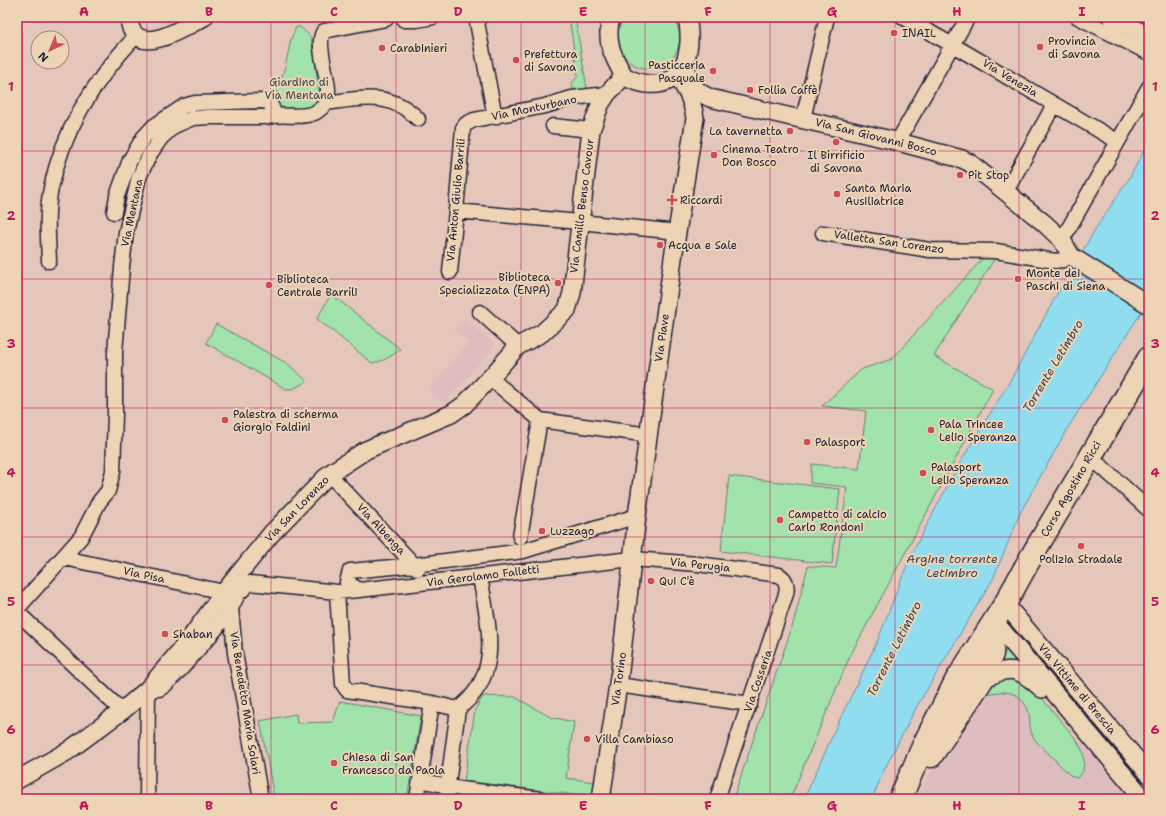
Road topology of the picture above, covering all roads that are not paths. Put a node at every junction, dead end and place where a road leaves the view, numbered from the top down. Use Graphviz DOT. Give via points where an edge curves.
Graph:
graph roads {
  1 [pos="131,17"];
  2 [pos="204,17"];
  3 [pos="433,17"];
  4 [pos="476,17"];
  5 [pos="611,17"];
  6 [pos="687,17"];
  7 [pos="827,17"];
  8 [pos="903,17"];
  9 [pos="968,17"];
  10 [pos="1078,17"];
  11 [pos="1111,17"];
  12 [pos="385,18"];
  13 [pos="405,18"];
  14 [pos="136,36"];
  15 [pos="1149,36"];
  16 [pos="953,45"];
  17 [pos="1149,53"];
  18 [pos="686,61"];
  19 [pos="676,75"];
  20 [pos="624,76"];
  21 [pos="1149,87"];
  22 [pos="607,94"];
  23 [pos="710,98"];
  24 [pos="327,102"];
  25 [pos="1054,105"];
  26 [pos="275,115"];
  27 [pos="495,117"];
  28 [pos="695,118"];
  29 [pos="418,119"];
  30 [pos="803,119"];
  31 [pos="553,126"];
  32 [pos="463,128"];
  33 [pos="591,130"];
  34 [pos="898,141"];
  35 [pos="1117,141"];
  36 [pos="1006,191"];
  37 [pos="456,211"];
  38 [pos="114,212"];
  39 [pos="580,222"];
  40 [pos="678,232"];
  41 [pos="823,233"];
  42 [pos="1062,240"];
  43 [pos="1072,256"];
  44 [pos="49,261"];
  45 [pos="450,272"];
  46 [pos="1149,305"];
  47 [pos="480,312"];
  48 [pos="542,333"];
  49 [pos="518,346"];
  50 [pos="1149,358"];
  51 [pos="490,378"];
  52 [pos="540,420"];
  53 [pos="649,435"];
  54 [pos="1089,458"];
  55 [pos="329,474"];
  56 [pos="1149,510"];
  57 [pos="637,516"];
  58 [pos="520,537"];
  59 [pos="64,558"];
  60 [pos="632,559"];
  61 [pos="414,565"];
  62 [pos="768,573"];
  63 [pos="480,577"];
  64 [pos="432,583"];
  65 [pos="359,590"];
  66 [pos="224,592"];
  67 [pos="337,592"];
  68 [pos="231,608"];
  69 [pos="17,609"];
  70 [pos="17,612"];
  71 [pos="1000,612"];
  72 [pos="982,680"];
  73 [pos="618,685"];
  74 [pos="148,689"];
  75 [pos="432,703"];
  76 [pos="750,704"];
  77 [pos="458,709"];
  78 [pos="122,711"];
  79 [pos="1075,717"];
  80 [pos="1149,774"];
  81 [pos="17,780"];
  82 [pos="420,780"];
  83 [pos="447,793"];
  84 [pos="491,796"];
  85 [pos="147,799"];
  86 [pos="261,799"];
  87 [pos="417,799"];
  88 [pos="541,799"];
  89 [pos="601,799"];
  90 [pos="717,799"];
  91 [pos="900,799"];
  92 [pos="903,799"];
  93 [pos="1144,799"];
  1 -- 14 [label="street" via="130,29"];
  2 -- 14 [label="street" via="156,40 145,40"];
  3 -- 13 [label="street" via="417,20"];
  4 -- 27 [label="street"];
  5 -- 20 [label="street" via="608,29 612,55"];
  6 -- 18 [label="street" via="690,39"];
  7 -- 30 [label="street"];
  8 -- 16 [label="street, Via Venezia"];
  9 -- 16 [label="street"];
  10 -- 17 [label="street"];
  11 -- 15 [label="street"];
  12 -- 13 [label="street" via="395,24"];
  12 -- 24 [label="street" via="324,31 321,34 328,90"];
  14 -- 44 [label="street" via="116,58 81,107 65,142 51,188 48,217"];
  16 -- 25 [label="street, Via Venezia"];
  16 -- 34 [label="street"];
  18 -- 19 [label="street"];
  18 -- 23 [label="street, Via San Giovanni Bosco" via="690,82 696,90"];
  19 -- 20 [label="street" via="658,84 639,83"];
  19 -- 28 [label="street, Via Piave" via="693,103"];
  20 -- 22 [label="street, Via Camillo Benso Cavour"];
  21 -- 35 [label="street"];
  22 -- 27 [label="street, Via Monturbano" via="572,98"];
  22 -- 33 [label="street, Via Camillo Benso Cavour" via="596,113"];
  23 -- 28 [label="street, Via Piave" via="701,106"];
  23 -- 30 [label="street, Via San Giovanni Bosco"];
  24 -- 26 [label="street, Via Mentana" via="308,115"];
  24 -- 29 [label="street" via="364,98 383,99 402,105"];
  25 -- 35 [label="street, Via Venezia"];
  25 -- 36 [label="street"];
  26 -- 38 [label="street, Via Mentana" via="270,104 264,101 195,103 184,106 154,126 143,138 130,160"];
  26 -- 59 [label="street, Via Mentana" via="193,118 174,126 161,138 150,154 139,177 126,232 118,300 113,471 108,491 99,502 81,537"];
  27 -- 32 [label="street, Via Monturbano" via="474,120"];
  28 -- 40 [label="street, Via Piave"];
  30 -- 34 [label="street, Via San Giovanni Bosco"];
  31 -- 33 [label="street"];
  32 -- 37 [label="street, Via Anton Giulio Barrili"];
  33 -- 39 [label="street, Via Camillo Benso Cavour"];
  34 -- 36 [label="street, Via San Giovanni Bosco" via="962,159"];
  35 -- 42 [label="street"];
  36 -- 42 [label="street, Via San Giovanni Bosco"];
  37 -- 39 [label="street"];
  37 -- 45 [label="street, Via Anton Giulio Barrili"];
  39 -- 40 [label="street"];
  39 -- 48 [label="street, Via Camillo Benso Cavour" via="568,310"];
  40 -- 53 [label="street, Via Piave"];
  41 -- 43 [label="street, Valletta San Lorenzo" via="930,250 996,251 1055,261"];
  42 -- 43 [label="street, Via San Giovanni Bosco"];
  43 -- 46 [label="street"];
  47 -- 49 [label="street"];
  48 -- 49 [label="street, Via San Lorenzo"];
  49 -- 51 [label="street, Via San Lorenzo"];
  50 -- 54 [label="main road, Corso Agostino Ricci"];
  51 -- 52 [label="street"];
  51 -- 55 [label="street, Via San Lorenzo" via="464,405 451,414 366,450"];
  52 -- 53 [label="street"];
  52 -- 58 [label="street"];
  53 -- 57 [label="street, Via Piave"];
  54 -- 56 [label="street"];
  54 -- 71 [label="main road, Corso Agostino Ricci"];
  55 -- 61 [label="street, Via Albenga"];
  55 -- 66 [label="street, Via San Lorenzo" via="272,534"];
  57 -- 60 [label="street, Via Piave"];
  57 -- 61 [label="street" via="523,551"];
  59 -- 66 [label="street, Via Pisa"];
  59 -- 69 [label="street, Via Mentana"];
  60 -- 62 [label="street, Via Perugia"];
  60 -- 63 [label="street, Via Gerolamo Falletti"];
  60 -- 73 [label="street, Via Torino"];
  61 -- 64 [label="street, Via Albenga"];
  61 -- 65 [label="street" via="350,571 347,582"];
  62 -- 76 [label="street, Via Cosseria" via="782,577 787,590"];
  63 -- 64 [label="street, Via Gerolamo Falletti"];
  63 -- 77 [label="street" via="490,656 485,675 476,691 468,702"];
  64 -- 65 [label="street, Via Gerolamo Falletti"];
  65 -- 67 [label="street, Via Gerolamo Falletti"];
  66 -- 74 [label="street, Via San Lorenzo" via="189,640"];
  67 -- 68 [label="street, Via San Lorenzo" via="250,583 238,594"];
  67 -- 75 [label="street" via="343,684 347,690"];
  68 -- 74 [label="street, Via San Lorenzo" via="199,650 164,686 159,689"];
  68 -- 86 [label="street, Via Benedetto Maria Solari" via="235,653"];
  70 -- 78 [label="street"];
  71 -- 72 [label="main road, Corso Agostino Ricci" via="992,654"];
  71 -- 79 [label="street, Via Vittime di Brescia"];
  71 -- 80 [label="street, Via Vittime di Brescia"];
  71 -- 91 [label="main road, Corso Agostino Ricci" via="956,681"];
  72 -- 79 [label="street, Via Vittime di Brescia" via="1007,669 1019,672 1031,678 1062,711"];
  72 -- 92 [label="main road, Corso Agostino Ricci"];
  73 -- 76 [label="street"];
  73 -- 89 [label="street, Via Torino"];
  74 -- 78 [label="street, Via San Lorenzo"];
  74 -- 85 [label="street"];
  75 -- 77 [label="street"];
  75 -- 82 [label="street"];
  76 -- 90 [label="street, Via Cosseria"];
  77 -- 83 [label="street"];
  78 -- 81 [label="street, Via San Lorenzo" via="68,751"];
  79 -- 93 [label="street, Via Vittime di Brescia"];
  82 -- 83 [label="street"];
  82 -- 87 [label="street"];
  83 -- 84 [label="street"];
  84 -- 88 [label="street"];
}
